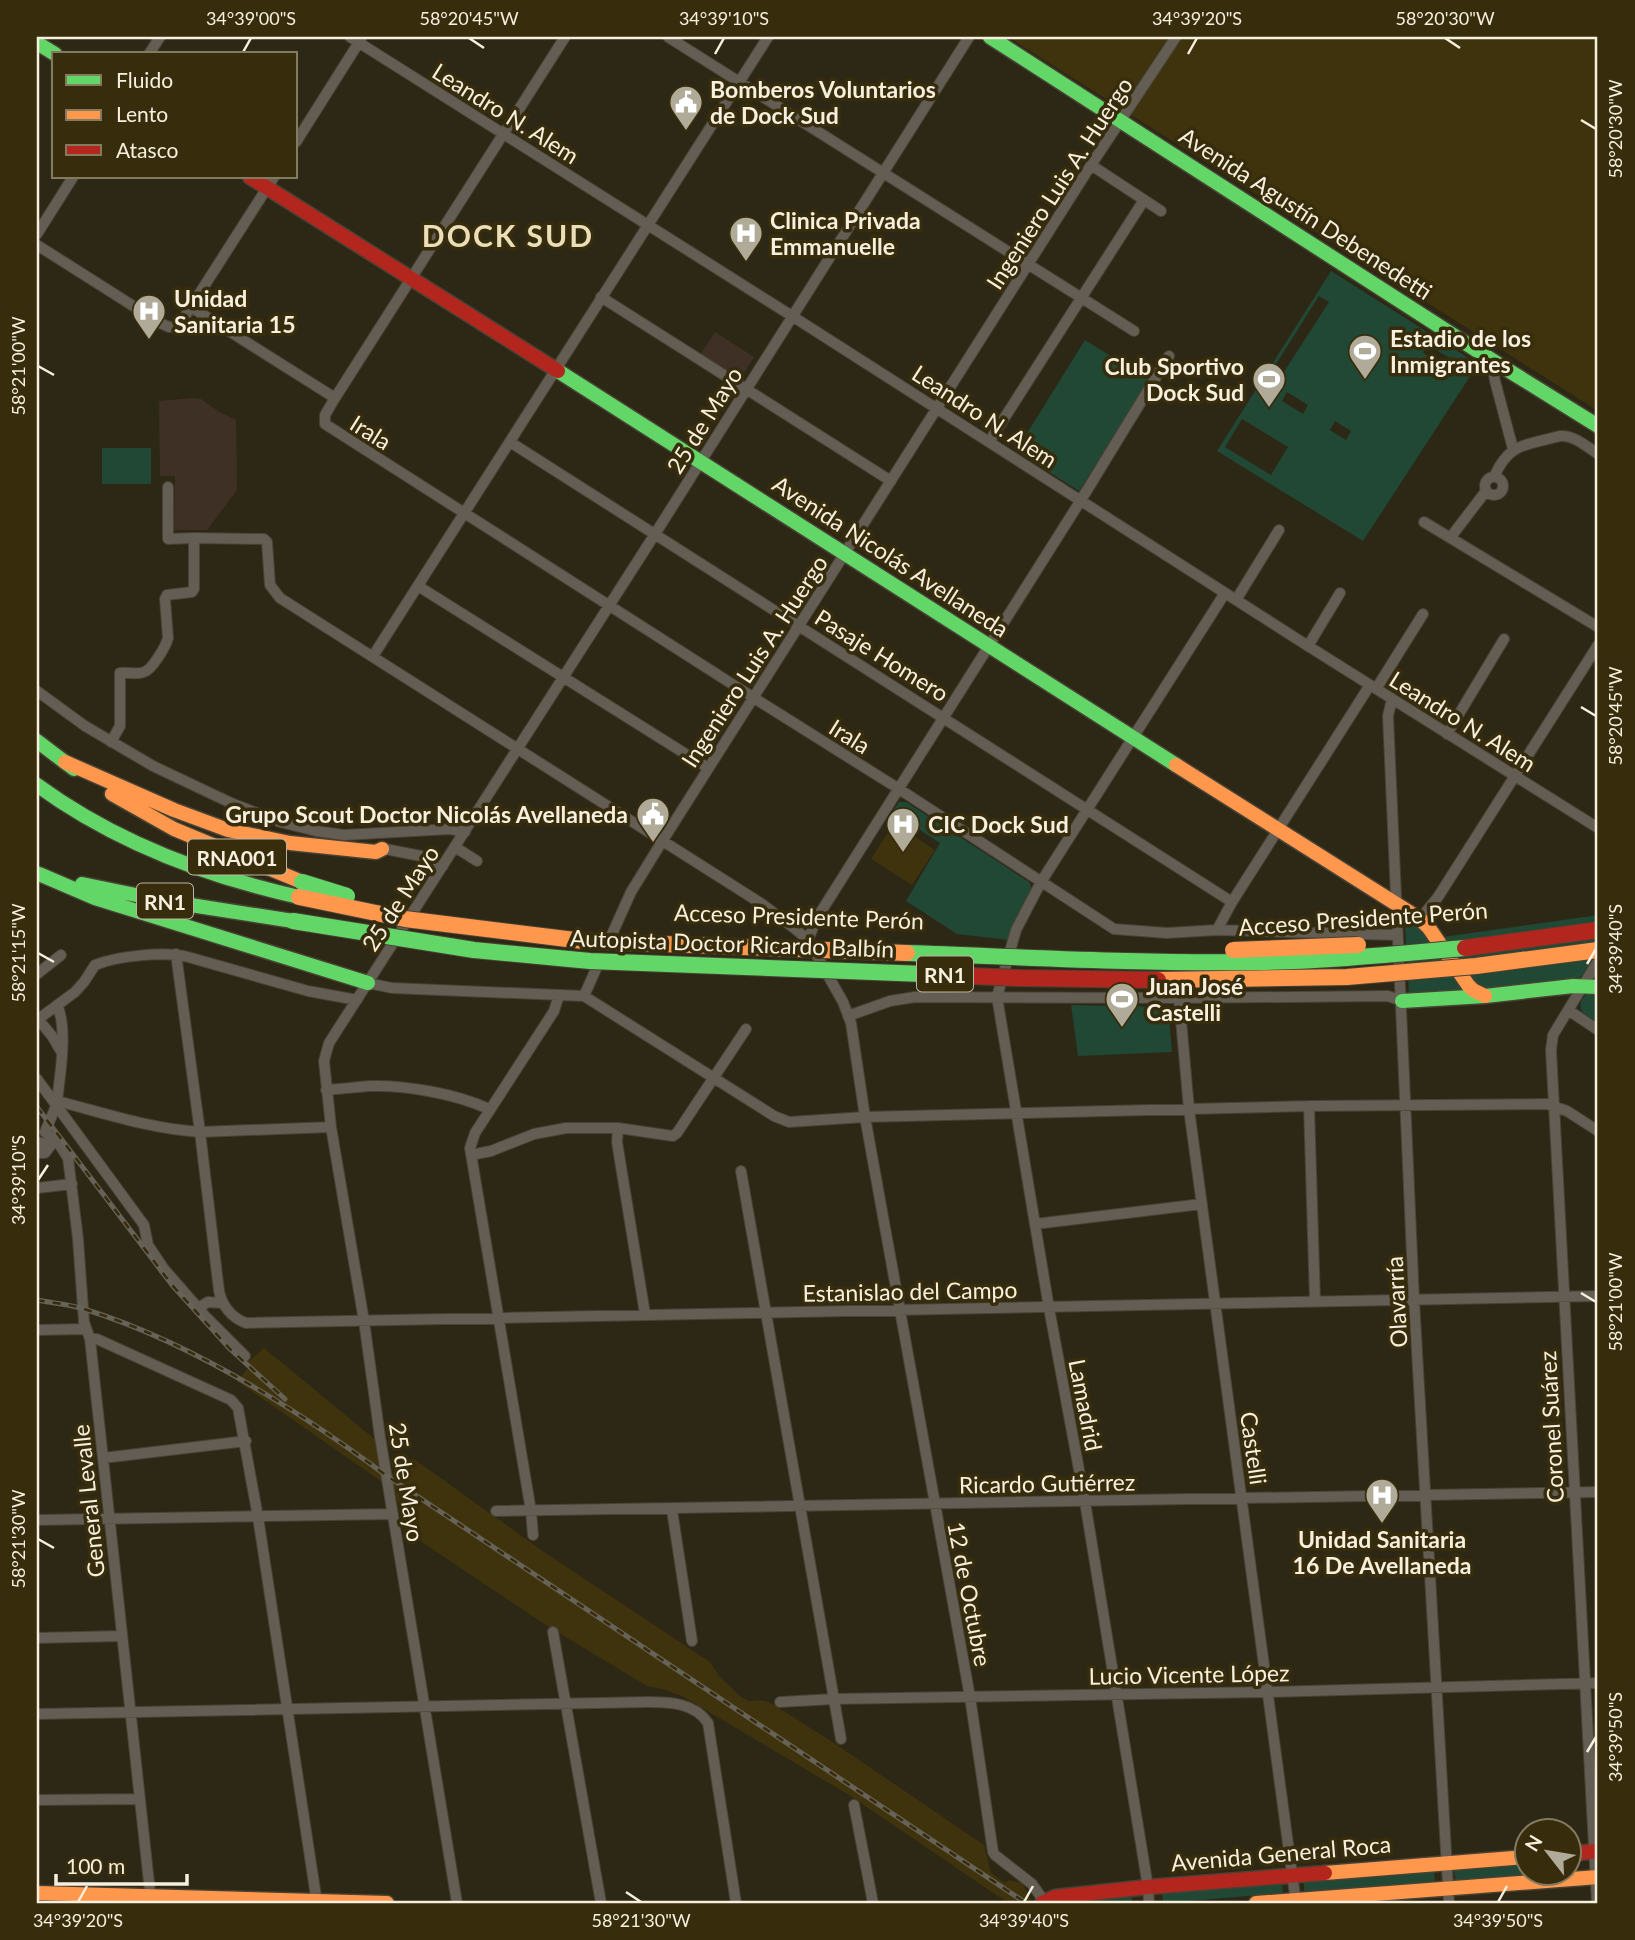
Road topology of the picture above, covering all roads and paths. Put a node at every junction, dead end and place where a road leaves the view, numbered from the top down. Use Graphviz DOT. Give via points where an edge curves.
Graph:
graph roads {
  1 [pos="160,37"];
  2 [pos="565,37"];
  3 [pos="768,37"];
  4 [pos="970,37"];
  5 [pos="989,37"];
  6 [pos="1176,37"];
  7 [pos="671,38"];
  8 [pos="357,39"];
  9 [pos="37,43"];
  10 [pos="52,52"];
  11 [pos="150,52"];
  12 [pos="739,82"];
  13 [pos="1120,120"];
  14 [pos="503,134"];
  15 [pos="298,139"];
  16 [pos="1091,165"];
  17 [pos="884,173"];
  18 [pos="72,178"];
  19 [pos="270,182"];
  20 [pos="1144,200"];
  21 [pos="1161,211"];
  22 [pos="647,225"];
  23 [pos="37,234"];
  24 [pos="37,245"];
  25 [pos="1029,264"];
  26 [pos="412,278"];
  27 [pos="601,297"];
  28 [pos="1080,298"];
  29 [pos="191,307"];
  30 [pos="793,316"];
  31 [pos="1134,331"];
  32 [pos="1169,356"];
  33 [pos="1498,364"];
  34 [pos="556,369"];
  35 [pos="746,389"];
  36 [pos="335,398"];
  37 [pos="937,408"];
  38 [pos="1598,426"];
  39 [pos="510,442"];
  40 [pos="989,442"];
  41 [pos="1513,449"];
  42 [pos="1598,454"];
  43 [pos="700,462"];
  44 [pos="1494,477"];
  45 [pos="891,481"];
  46 [pos="169,487"];
  47 [pos="1486,491"];
  48 [pos="1082,500"];
  49 [pos="464,514"];
  50 [pos="1424,522"];
  51 [pos="1279,530"];
  52 [pos="655,534"];
  53 [pos="194,537"];
  54 [pos="1450,538"];
  55 [pos="845,554"];
  56 [pos="418,586"];
  57 [pos="1225,593"];
  58 [pos="1340,593"];
  59 [pos="1236,600"];
  60 [pos="609,606"];
  61 [pos="1423,614"];
  62 [pos="800,625"];
  63 [pos="1598,627"];
  64 [pos="1504,639"];
  65 [pos="1598,645"];
  66 [pos="989,646"];
  67 [pos="1308,646"];
  68 [pos="373,656"];
  69 [pos="563,677"];
  70 [pos="1373,687"];
  71 [pos="37,691"];
  72 [pos="754,698"];
  73 [pos="1392,699"];
  74 [pos="944,717"];
  75 [pos="1447,733"];
  76 [pos="1134,738"];
  77 [pos="37,741"];
  78 [pos="111,742"];
  79 [pos="517,749"];
  80 [pos="65,762"];
  81 [pos="708,768"];
  82 [pos="1516,776"];
  83 [pos="37,785"];
  84 [pos="899,789"];
  85 [pos="1087,809"];
  86 [pos="1598,828"];
  87 [pos="1279,829"];
  88 [pos="465,832"];
  89 [pos="344,835"];
  90 [pos="663,840"];
  91 [pos="455,847"];
  92 [pos="382,849"];
  93 [pos="477,861"];
  94 [pos="443,866"];
  95 [pos="38,874"];
  96 [pos="1041,882"];
  97 [pos="300,890"];
  98 [pos="1232,902"];
  99 [pos="1395,903"];
  100 [pos="1598,918"];
  101 [pos="1420,919"];
  102 [pos="1217,930"];
  103 [pos="1598,930"];
  104 [pos="1398,935"];
  105 [pos="808,940"];
  106 [pos="1598,950"];
  107 [pos="176,954"];
  108 [pos="61,955"];
  109 [pos="1598,961"];
  110 [pos="37,974"];
  111 [pos="368,983"];
  112 [pos="1590,987"];
  113 [pos="559,995"];
  114 [pos="584,996"];
  115 [pos="1485,996"];
  116 [pos="997,997"];
  117 [pos="1179,998"];
  118 [pos="357,1000"];
  119 [pos="1402,1001"];
  120 [pos="57,1006"];
  121 [pos="1567,1010"];
  122 [pos="848,1016"];
  123 [pos="37,1020"];
  124 [pos="746,1029"];
  125 [pos="1598,1030"];
  126 [pos="62,1054"];
  127 [pos="715,1078"];
  128 [pos="37,1079"];
  129 [pos="326,1090"];
  130 [pos="56,1103"];
  131 [pos="1406,1105"];
  132 [pos="1553,1105"];
  133 [pos="1309,1106"];
  134 [pos="489,1109"];
  135 [pos="1189,1109"];
  136 [pos="1016,1115"];
  137 [pos="864,1117"];
  138 [pos="331,1127"];
  139 [pos="618,1128"];
  140 [pos="41,1131"];
  141 [pos="1598,1131"];
  142 [pos="200,1132"];
  143 [pos="37,1142"];
  144 [pos="54,1143"];
  145 [pos="37,1153"];
  146 [pos="471,1155"];
  147 [pos="741,1171"];
  148 [pos="72,1184"];
  149 [pos="37,1188"];
  150 [pos="1202,1204"];
  151 [pos="1035,1224"];
  152 [pos="1563,1296"];
  153 [pos="1598,1296"];
  154 [pos="1414,1300"];
  155 [pos="1315,1301"];
  156 [pos="1215,1304"];
  157 [pos="225,1306"];
  158 [pos="198,1308"];
  159 [pos="1049,1308"];
  160 [pos="899,1309"];
  161 [pos="645,1314"];
  162 [pos="766,1314"];
  163 [pos="498,1318"];
  164 [pos="364,1321"];
  165 [pos="37,1330"];
  166 [pos="88,1334"];
  167 [pos="245,1356"];
  168 [pos="246,1441"];
  169 [pos="103,1458"];
  170 [pos="1598,1492"];
  171 [pos="1574,1494"];
  172 [pos="1425,1495"];
  173 [pos="1242,1499"];
  174 [pos="1084,1502"];
  175 [pos="933,1503"];
  176 [pos="801,1507"];
  177 [pos="672,1510"];
  178 [pos="496,1511"];
  179 [pos="531,1511"];
  180 [pos="393,1514"];
  181 [pos="257,1517"];
  182 [pos="37,1520"];
  183 [pos="110,1520"];
  184 [pos="533,1535"];
  185 [pos="553,1632"];
  186 [pos="122,1636"];
  187 [pos="37,1638"];
  188 [pos="692,1641"];
  189 [pos="1598,1683"];
  190 [pos="1584,1684"];
  191 [pos="1437,1687"];
  192 [pos="1267,1692"];
  193 [pos="1117,1694"];
  194 [pos="970,1697"];
  195 [pos="834,1699"];
  196 [pos="780,1702"];
  197 [pos="565,1704"];
  198 [pos="425,1707"];
  199 [pos="287,1709"];
  200 [pos="131,1711"];
  201 [pos="37,1714"];
  202 [pos="841,1739"];
  203 [pos="139,1799"];
  204 [pos="37,1800"];
  205 [pos="854,1805"];
  206 [pos="1596,1852"];
  207 [pos="1512,1858"];
  208 [pos="1445,1863"];
  209 [pos="1293,1875"];
  210 [pos="1597,1877"];
  211 [pos="37,1893"];
  212 [pos="1149,1895"];
  213 [pos="1448,1896"];
  214 [pos="151,1900"];
  215 [pos="316,1902"];
  216 [pos="1043,1902"];
  217 [pos="1296,1902"];
  218 [pos="387,1903"];
  219 [pos="457,1903"];
  220 [pos="601,1903"];
  221 [pos="736,1903"];
  222 [pos="873,1903"];
  223 [pos="1256,1903"];
  224 [pos="1597,1903"];
  1 -- 11 [label="street"];
  2 -- 14 [label="street"];
  3 -- 12 [label="street"];
  4 -- 17 [label="street, 25 de Mayo"];
  5 -- 13 [label="main road, Avenida Agustín Debenedetti"];
  6 -- 13 [label="street, Ingeniero Luis A. Huergo"];
  7 -- 12 [label="street"];
  8 -- 14 [label="street, Leandro N. Alem"];
  8 -- 15 [label="street"];
  9 -- 10 [label="main road"];
  12 -- 17 [label="street"];
  12 -- 22 [label="street"];
  13 -- 16 [label="street, Ingeniero Luis A. Huergo"];
  13 -- 33 [label="main road, Avenida Agustín Debenedetti"];
  14 -- 22 [label="street, Leandro N. Alem"];
  14 -- 26 [label="street"];
  16 -- 20 [label="street"];
  16 -- 25 [label="street, Ingeniero Luis A. Huergo"];
  17 -- 25 [label="street"];
  17 -- 30 [label="street, 25 de Mayo"];
  18 -- 23 [label="street"];
  19 -- 26 [label="main road, Avenida Nicolás Avellaneda"];
  19 -- 29 [label="street"];
  20 -- 21 [label="street"];
  20 -- 28 [label="street"];
  22 -- 27 [label="street"];
  22 -- 30 [label="street, Leandro N. Alem"];
  24 -- 29 [label="street" via="169,327 178,327"];
  25 -- 28 [label="street"];
  25 -- 37 [label="street, Ingeniero Luis A. Huergo"];
  26 -- 34 [label="main road, Avenida Nicolás Avellaneda"];
  26 -- 36 [label="street"];
  27 -- 34 [label="street"];
  27 -- 35 [label="street"];
  28 -- 31 [label="street"];
  28 -- 40 [label="street"];
  29 -- 36 [label="street, Irala"];
  30 -- 35 [label="street, 25 de Mayo"];
  30 -- 37 [label="street, Leandro N. Alem"];
  32 -- 48 [label="street"];
  33 -- 38 [label="main road, Avenida Agustín Debenedetti"];
  33 -- 41 [label="street" via="1495,381"];
  34 -- 39 [label="street"];
  34 -- 43 [label="main road, Avenida Nicolás Avellaneda"];
  35 -- 43 [label="street, 25 de Mayo"];
  35 -- 45 [label="street"];
  36 -- 49 [label="street, Irala" via="325,425"];
  37 -- 40 [label="street, Leandro N. Alem"];
  37 -- 45 [label="street, Ingeniero Luis A. Huergo"];
  39 -- 49 [label="street"];
  39 -- 52 [label="street, Pasaje Homero"];
  40 -- 48 [label="street, Leandro N. Alem"];
  41 -- 42 [label="street" via="1567,435"];
  41 -- 44 [label="street"];
  43 -- 52 [label="street, 25 de Mayo"];
  43 -- 55 [label="main road, Avenida Nicolás Avellaneda"];
  44 -- 47 [label="street" via="1485,483"];
  44 -- 47 [label="street" via="1503,482 1502,491 1494,495"];
  45 -- 55 [label="street, Ingeniero Luis A. Huergo"];
  46 -- 53 [label="street" via="168,539"];
  47 -- 54 [label="street"];
  48 -- 57 [label="street, Leandro N. Alem"];
  48 -- 66 [label="street"];
  49 -- 56 [label="street"];
  49 -- 60 [label="street, Irala"];
  50 -- 54 [label="street"];
  51 -- 59 [label="street"];
  52 -- 60 [label="street, 25 de Mayo"];
  52 -- 62 [label="street, Pasaje Homero"];
  53 -- 68 [label="street" via="264,539 270,585 280,598"];
  53 -- 78 [label="street" via="194,589 167,595 168,638 150,668 120,673 120,726"];
  54 -- 63 [label="street"];
  55 -- 62 [label="street, Ingeniero Luis A. Huergo"];
  55 -- 66 [label="main road, Avenida Nicolás Avellaneda"];
  56 -- 68 [label="street"];
  56 -- 69 [label="street"];
  57 -- 59 [label="street, Leandro N. Alem"];
  57 -- 76 [label="street"];
  58 -- 67 [label="street"];
  59 -- 67 [label="street, Leandro N. Alem"];
  60 -- 69 [label="street, 25 de Mayo"];
  60 -- 72 [label="street, Irala"];
  61 -- 70 [label="street"];
  62 -- 72 [label="street, Ingeniero Luis A. Huergo"];
  62 -- 74 [label="street, Pasaje Homero"];
  64 -- 75 [label="street"];
  65 -- 82 [label="street"];
  66 -- 74 [label="street"];
  66 -- 76 [label="main road, Avenida Nicolás Avellaneda"];
  67 -- 70 [label="street, Leandro N. Alem"];
  68 -- 79 [label="street"];
  69 -- 79 [label="street, 25 de Mayo"];
  69 -- 81 [label="street"];
  70 -- 73 [label="street, Leandro N. Alem"];
  70 -- 87 [label="street"];
  71 -- 78 [label="street"];
  72 -- 81 [label="street, Ingeniero Luis A. Huergo"];
  72 -- 84 [label="street, Irala"];
  73 -- 75 [label="street, Leandro N. Alem"];
  73 -- 99 [label="street, Olavarría" via="1388,716"];
  74 -- 84 [label="street"];
  74 -- 85 [label="street, Pasaje Homero"];
  75 -- 82 [label="street, Leandro N. Alem"];
  76 -- 85 [label="street"];
  76 -- 87 [label="main road, Avenida Nicolás Avellaneda"];
  77 -- 80 [label="main road, Acceso Presidente Perón / RNA001"];
  78 -- 89 [label="street" via="231,803 296,826"];
  79 -- 88 [label="street, 25 de Mayo"];
  79 -- 90 [label="street"];
  80 -- 92 [label="main road" via="239,834 327,849"];
  80 -- 97 [label="main road, Acceso Presidente Perón / RNA001" via="174,829"];
  81 -- 90 [label="street, Ingeniero Luis A. Huergo"];
  82 -- 86 [label="street, Leandro N. Alem"];
  82 -- 101 [label="street"];
  83 -- 97 [label="main road, Autopista Doctor Ricardo Balbín / RN1" via="117,835 169,858 246,884"];
  84 -- 96 [label="street, Irala"];
  84 -- 105 [label="street" via="817,918"];
  85 -- 96 [label="street"];
  85 -- 98 [label="street, Pasaje Homero"];
  87 -- 98 [label="street"];
  87 -- 99 [label="main road, Avenida Nicolás Avellaneda"];
  88 -- 89 [label="street" via="450,828"];
  88 -- 91 [label="street, 25 de Mayo"];
  89 -- 92 [label="street" via="348,843"];
  90 -- 105 [label="street" via="771,910"];
  90 -- 114 [label="street, Ingeniero Luis A. Huergo" via="631,892"];
  91 -- 93 [label="street"];
  91 -- 94 [label="street, 25 de Mayo"];
  92 -- 94 [label="street"];
  94 -- 111 [label="street, 25 de Mayo"];
  95 -- 106 [label="main road, Autopista Doctor Ricardo Balbín / RN1, bridge" via="165,901 474,950 590,961 1158,980 1409,973"];
  95 -- 111 [label="main road" via="113,904"];
  96 -- 102 [label="street, Irala" via="1114,929"];
  96 -- 116 [label="street" via="1016,930"];
  97 -- 100 [label="main road, Acceso Presidente Perón / RNA001, bridge" via="481,919 625,933 1142,951 1399,944"];
  97 -- 103 [label="main road, Autopista Doctor Ricardo Balbín / RN1, bridge" via="405,919 583,941 1150,962 1333,959 1479,947"];
  98 -- 102 [label="street"];
  99 -- 101 [label="main road, Avenida Nicolás Avellaneda"];
  99 -- 104 [label="street, Olavarría"];
  101 -- 115 [label="main road, Avenida Nicolás Avellaneda" via="1468,985"];
  102 -- 104 [label="street, Irala"];
  104 -- 119 [label="street, Olavarría"];
  105 -- 122 [label="street, 12 de Octubre"];
  107 -- 118 [label="street"];
  107 -- 120 [label="street" via="100,963"];
  107 -- 142 [label="street"];
  108 -- 110 [label="street"];
  109 -- 112 [label="street, Coronel Suárez"];
  111 -- 113 [label="street"];
  111 -- 118 [label="street, 25 de Mayo"];
  112 -- 115 [label="main road"];
  112 -- 121 [label="street, Coronel Suárez"];
  113 -- 114 [label="street"];
  113 -- 134 [label="street" via="554,1011"];
  114 -- 127 [label="street"];
  115 -- 119 [label="main road"];
  116 -- 117 [label="street"];
  116 -- 122 [label="street" via="908,997"];
  116 -- 136 [label="street, Lamadrid"];
  117 -- 119 [label="street" via="1388,996"];
  117 -- 135 [label="street, Castelli"];
  118 -- 129 [label="street, 25 de Mayo" via="325,1054"];
  119 -- 131 [label="street, Olavarría"];
  120 -- 123 [label="street"];
  120 -- 126 [label="street, General Levalle"];
  121 -- 125 [label="street"];
  121 -- 132 [label="street, Coronel Suárez" via="1551,1042"];
  122 -- 137 [label="street, 12 de Octubre"];
  123 -- 126 [label="street"];
  124 -- 127 [label="street"];
  126 -- 130 [label="street, General Levalle"];
  127 -- 137 [label="street" via="789,1122"];
  127 -- 139 [label="street" via="673,1136"];
  128 -- 130 [label="street"];
  129 -- 134 [label="street" via="403,1088 460,1097"];
  129 -- 138 [label="street, 25 de Mayo"];
  130 -- 140 [label="street, General Levalle"];
  130 -- 142 [label="street"];
  130 -- 158 [label="street" via="144,1225 153,1254"];
  131 -- 132 [label="street"];
  131 -- 133 [label="street"];
  131 -- 154 [label="street, Olavarría"];
  132 -- 141 [label="street"];
  132 -- 152 [label="street, Coronel Suárez"];
  133 -- 135 [label="street"];
  133 -- 155 [label="street"];
  134 -- 146 [label="street" via="475,1133"];
  135 -- 136 [label="street"];
  135 -- 150 [label="street, Castelli"];
  136 -- 137 [label="street"];
  136 -- 151 [label="street, Lamadrid"];
  137 -- 160 [label="street, 12 de Octubre"];
  138 -- 142 [label="street"];
  138 -- 164 [label="street, 25 de Mayo"];
  139 -- 146 [label="street" via="554,1129"];
  139 -- 161 [label="street"];
  140 -- 144 [label="street, General Levalle"];
  142 -- 157 [label="street" via="219,1291"];
  143 -- 144 [label="street"];
  144 -- 145 [label="street" via="45,1153"];
  144 -- 148 [label="street, General Levalle" via="68,1158"];
  146 -- 163 [label="street"];
  147 -- 162 [label="street"];
  148 -- 149 [label="street"];
  148 -- 166 [label="street, General Levalle"];
  150 -- 151 [label="street"];
  150 -- 156 [label="street, Castelli"];
  151 -- 159 [label="street, Lamadrid"];
  152 -- 153 [label="street, Estanislao del Campo"];
  152 -- 154 [label="street, Estanislao del Campo"];
  152 -- 171 [label="street, Coronel Suárez"];
  154 -- 155 [label="street, Estanislao del Campo"];
  154 -- 172 [label="street, Olavarría"];
  155 -- 156 [label="street, Estanislao del Campo"];
  156 -- 159 [label="street, Estanislao del Campo"];
  156 -- 173 [label="street, Castelli"];
  157 -- 158 [label="street" via="208,1303"];
  157 -- 164 [label="street, Estanislao del Campo" via="238,1320 252,1324"];
  158 -- 167 [label="street"];
  159 -- 160 [label="street, Estanislao del Campo"];
  159 -- 174 [label="street, Lamadrid"];
  160 -- 162 [label="street, Estanislao del Campo"];
  160 -- 175 [label="street, 12 de Octubre"];
  161 -- 162 [label="street, Estanislao del Campo"];
  161 -- 163 [label="street, Estanislao del Campo"];
  162 -- 176 [label="street"];
  163 -- 164 [label="street, Estanislao del Campo"];
  163 -- 179 [label="street"];
  164 -- 180 [label="street, 25 de Mayo"];
  165 -- 166 [label="street"];
  166 -- 168 [label="street" via="235,1404"];
  166 -- 169 [label="street, General Levalle"];
  168 -- 169 [label="street"];
  168 -- 181 [label="street"];
  169 -- 183 [label="street, General Levalle"];
  170 -- 171 [label="street, Ricardo Gutiérrez"];
  171 -- 172 [label="street, Ricardo Gutiérrez"];
  171 -- 190 [label="street, Coronel Suárez"];
  172 -- 173 [label="street, Ricardo Gutiérrez"];
  172 -- 191 [label="street, Olavarría"];
  173 -- 174 [label="street, Ricardo Gutiérrez"];
  173 -- 192 [label="street, Castelli"];
  174 -- 175 [label="street, Ricardo Gutiérrez"];
  174 -- 193 [label="street, Lamadrid"];
  175 -- 176 [label="street, Ricardo Gutiérrez"];
  175 -- 194 [label="street, 12 de Octubre"];
  176 -- 177 [label="street, Ricardo Gutiérrez"];
  176 -- 195 [label="street"];
  177 -- 179 [label="street, Ricardo Gutiérrez"];
  177 -- 188 [label="street"];
  178 -- 179 [label="street, Ricardo Gutiérrez"];
  179 -- 184 [label="street"];
  180 -- 181 [label="street"];
  180 -- 198 [label="street, 25 de Mayo"];
  181 -- 183 [label="street"];
  181 -- 199 [label="street"];
  182 -- 183 [label="street"];
  183 -- 186 [label="street, General Levalle"];
  185 -- 197 [label="street"];
  186 -- 187 [label="street"];
  186 -- 200 [label="street, General Levalle"];
  189 -- 190 [label="street, Lucio Vicente López"];
  190 -- 191 [label="street, Lucio Vicente López"];
  190 -- 206 [label="street, Coronel Suárez"];
  191 -- 192 [label="street, Lucio Vicente López"];
  191 -- 208 [label="street, Olavarría"];
  192 -- 193 [label="street, Lucio Vicente López"];
  192 -- 209 [label="street, Castelli"];
  193 -- 194 [label="street, Lucio Vicente López"];
  193 -- 212 [label="street, Lamadrid"];
  194 -- 195 [label="street, Lucio Vicente López"];
  194 -- 216 [label="street, 12 de Octubre" via="993,1852 1032,1884"];
  195 -- 196 [label="street, Lucio Vicente López"];
  195 -- 202 [label="street"];
  197 -- 198 [label="street"];
  197 -- 220 [label="street"];
  197 -- 221 [label="street" via="679,1703 708,1723"];
  198 -- 199 [label="street"];
  198 -- 219 [label="street, 25 de Mayo"];
  199 -- 200 [label="street"];
  199 -- 215 [label="street"];
  200 -- 201 [label="street"];
  200 -- 203 [label="street, General Levalle"];
  203 -- 204 [label="street"];
  203 -- 214 [label="street, General Levalle"];
  205 -- 222 [label="street"];
  206 -- 210 [label="street, Coronel Suárez"];
  207 -- 208 [label="main road, Avenida General Roca"];
  208 -- 209 [label="main road, Avenida General Roca"];
  208 -- 213 [label="street, Olavarría"];
  209 -- 212 [label="main road, Avenida General Roca"];
  209 -- 217 [label="street, Castelli"];
  210 -- 213 [label="main road"];
  210 -- 224 [label="street, Coronel Suárez"];
  211 -- 214 [label="main road"];
  212 -- 216 [label="main road, Avenida General Roca" via="1055,1897"];
  213 -- 217 [label="main road"];
  214 -- 215 [label="main road"];
  215 -- 218 [label="main road"];
  217 -- 223 [label="main road"];
}
